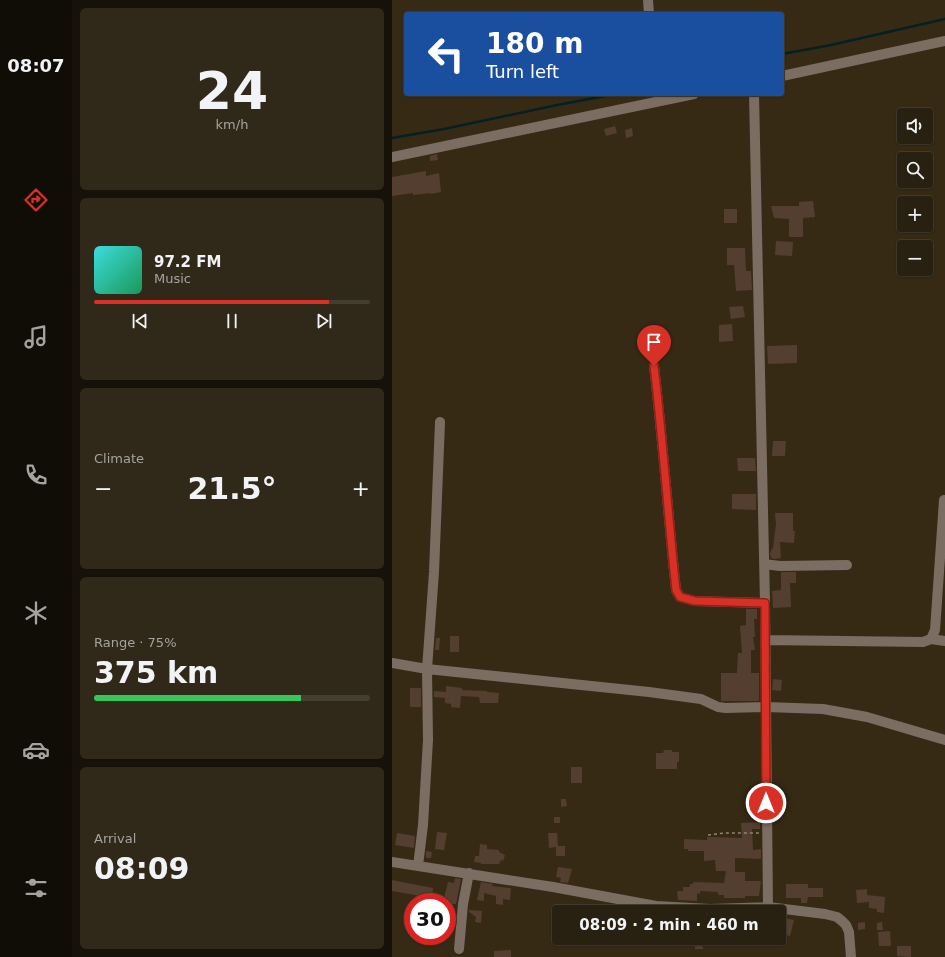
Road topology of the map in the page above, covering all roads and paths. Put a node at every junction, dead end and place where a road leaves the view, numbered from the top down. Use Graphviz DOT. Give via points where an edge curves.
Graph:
graph roads {
  1 [pos="648,0"];
  2 [pos="649,12"];
  3 [pos="945,41"];
  4 [pos="784,76"];
  5 [pos="672,96"];
  6 [pos="754,96"];
  7 [pos="661,97"];
  8 [pos="392,157"];
  9 [pos="654,366"];
  10 [pos="440,422"];
  11 [pos="944,500"];
  12 [pos="764,564"];
  13 [pos="847,565"];
  14 [pos="765,603"];
  15 [pos="931,639"];
  16 [pos="765,640"];
  17 [pos="945,641"];
  18 [pos="392,663"];
  19 [pos="427,669"];
  20 [pos="766,707"];
  21 [pos="945,740"];
  22 [pos="766,833"];
  23 [pos="708,835"];
  24 [pos="392,862"];
  25 [pos="418,866"];
  26 [pos="469,873"];
  27 [pos="651,905"];
  28 [pos="768,905"];
  29 [pos="786,909"];
  30 [pos="459,949"];
  31 [pos="851,957"];
  1 -- 2 [label="street"];
  3 -- 4 [label="street"];
  5 -- 7 [label="street"];
  6 -- 12 [label="street"];
  7 -- 8 [label="street"];
  9 -- 14 [label="street" via="676,590 680,597 695,601"];
  10 -- 19 [label="street"];
  11 -- 15 [label="street" via="936,630"];
  12 -- 13 [label="street"];
  12 -- 14 [label="street"];
  14 -- 16 [label="street"];
  15 -- 16 [label="street" via="922,642"];
  15 -- 17 [label="street"];
  16 -- 20 [label="street"];
  18 -- 19 [label="street"];
  19 -- 20 [label="street" via="649,692 701,700 726,708"];
  19 -- 25 [label="street" via="428,740"];
  20 -- 21 [label="street" via="823,709 867,717"];
  20 -- 22 [label="street"];
  22 -- 23 [label="path"];
  22 -- 28 [label="street"];
  24 -- 25 [label="street"];
  25 -- 26 [label="street"];
  26 -- 27 [label="street"];
  26 -- 30 [label="street"];
  29 -- 31 [label="street" via="825,914 842,921 849,932"];
}
